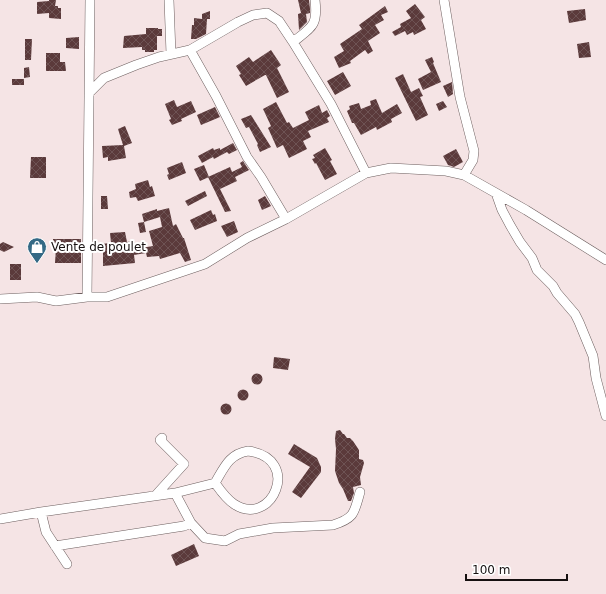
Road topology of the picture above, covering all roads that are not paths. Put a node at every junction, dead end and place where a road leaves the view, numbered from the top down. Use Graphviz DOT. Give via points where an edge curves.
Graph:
graph roads {
  1 [pos="90,0"];
  2 [pos="168,0"];
  3 [pos="315,0"];
  4 [pos="444,0"];
  5 [pos="293,42"];
  6 [pos="190,50"];
  7 [pos="171,54"];
  8 [pos="89,93"];
  9 [pos="366,173"];
  10 [pos="464,175"];
  11 [pos="496,193"];
  12 [pos="286,219"];
  13 [pos="606,260"];
  14 [pos="87,297"];
  15 [pos="0,299"];
  16 [pos="606,416"];
  17 [pos="184,464"];
  18 [pos="214,483"];
  19 [pos="360,492"];
  20 [pos="175,493"];
  21 [pos="155,496"];
  22 [pos="41,512"];
  23 [pos="0,519"];
  24 [pos="191,523"];
  25 [pos="54,546"];
  26 [pos="67,564"];
  1 -- 8 [label="street"];
  2 -- 7 [label="street"];
  3 -- 5 [label="street" via="316,19 312,27"];
  4 -- 10 [label="street" via="460,97 474,151 473,160"];
  5 -- 6 [label="street" via="279,21 267,13 253,15"];
  5 -- 9 [label="street" via="331,104"];
  6 -- 7 [label="street"];
  6 -- 12 [label="street" via="247,157"];
  7 -- 8 [label="street" via="104,78"];
  8 -- 14 [label="street"];
  9 -- 10 [label="street" via="391,168 446,171"];
  9 -- 12 [label="street"];
  10 -- 11 [label="street"];
  11 -- 13 [label="street"];
  11 -- 16 [label="street" via="510,225 538,270 579,322 593,356"];
  12 -- 14 [label="street" via="247,238 205,264 107,297"];
  14 -- 15 [label="street" via="56,301 37,297"];
  17 -- 21 [label="street"];
  18 -- 18 [label="street" via="229,460 248,451 268,458 275,467 278,478 277,489 272,498 263,506 251,509 233,504"];
  18 -- 20 [label="street"];
  19 -- 24 [label="street" via="351,517 333,525 273,528 239,534 225,541 205,538"];
  20 -- 21 [label="street"];
  20 -- 24 [label="street"];
  21 -- 22 [label="street"];
  22 -- 23 [label="street"];
  22 -- 25 [label="street" via="46,532"];
  24 -- 25 [label="street"];
  25 -- 26 [label="street"];
}
